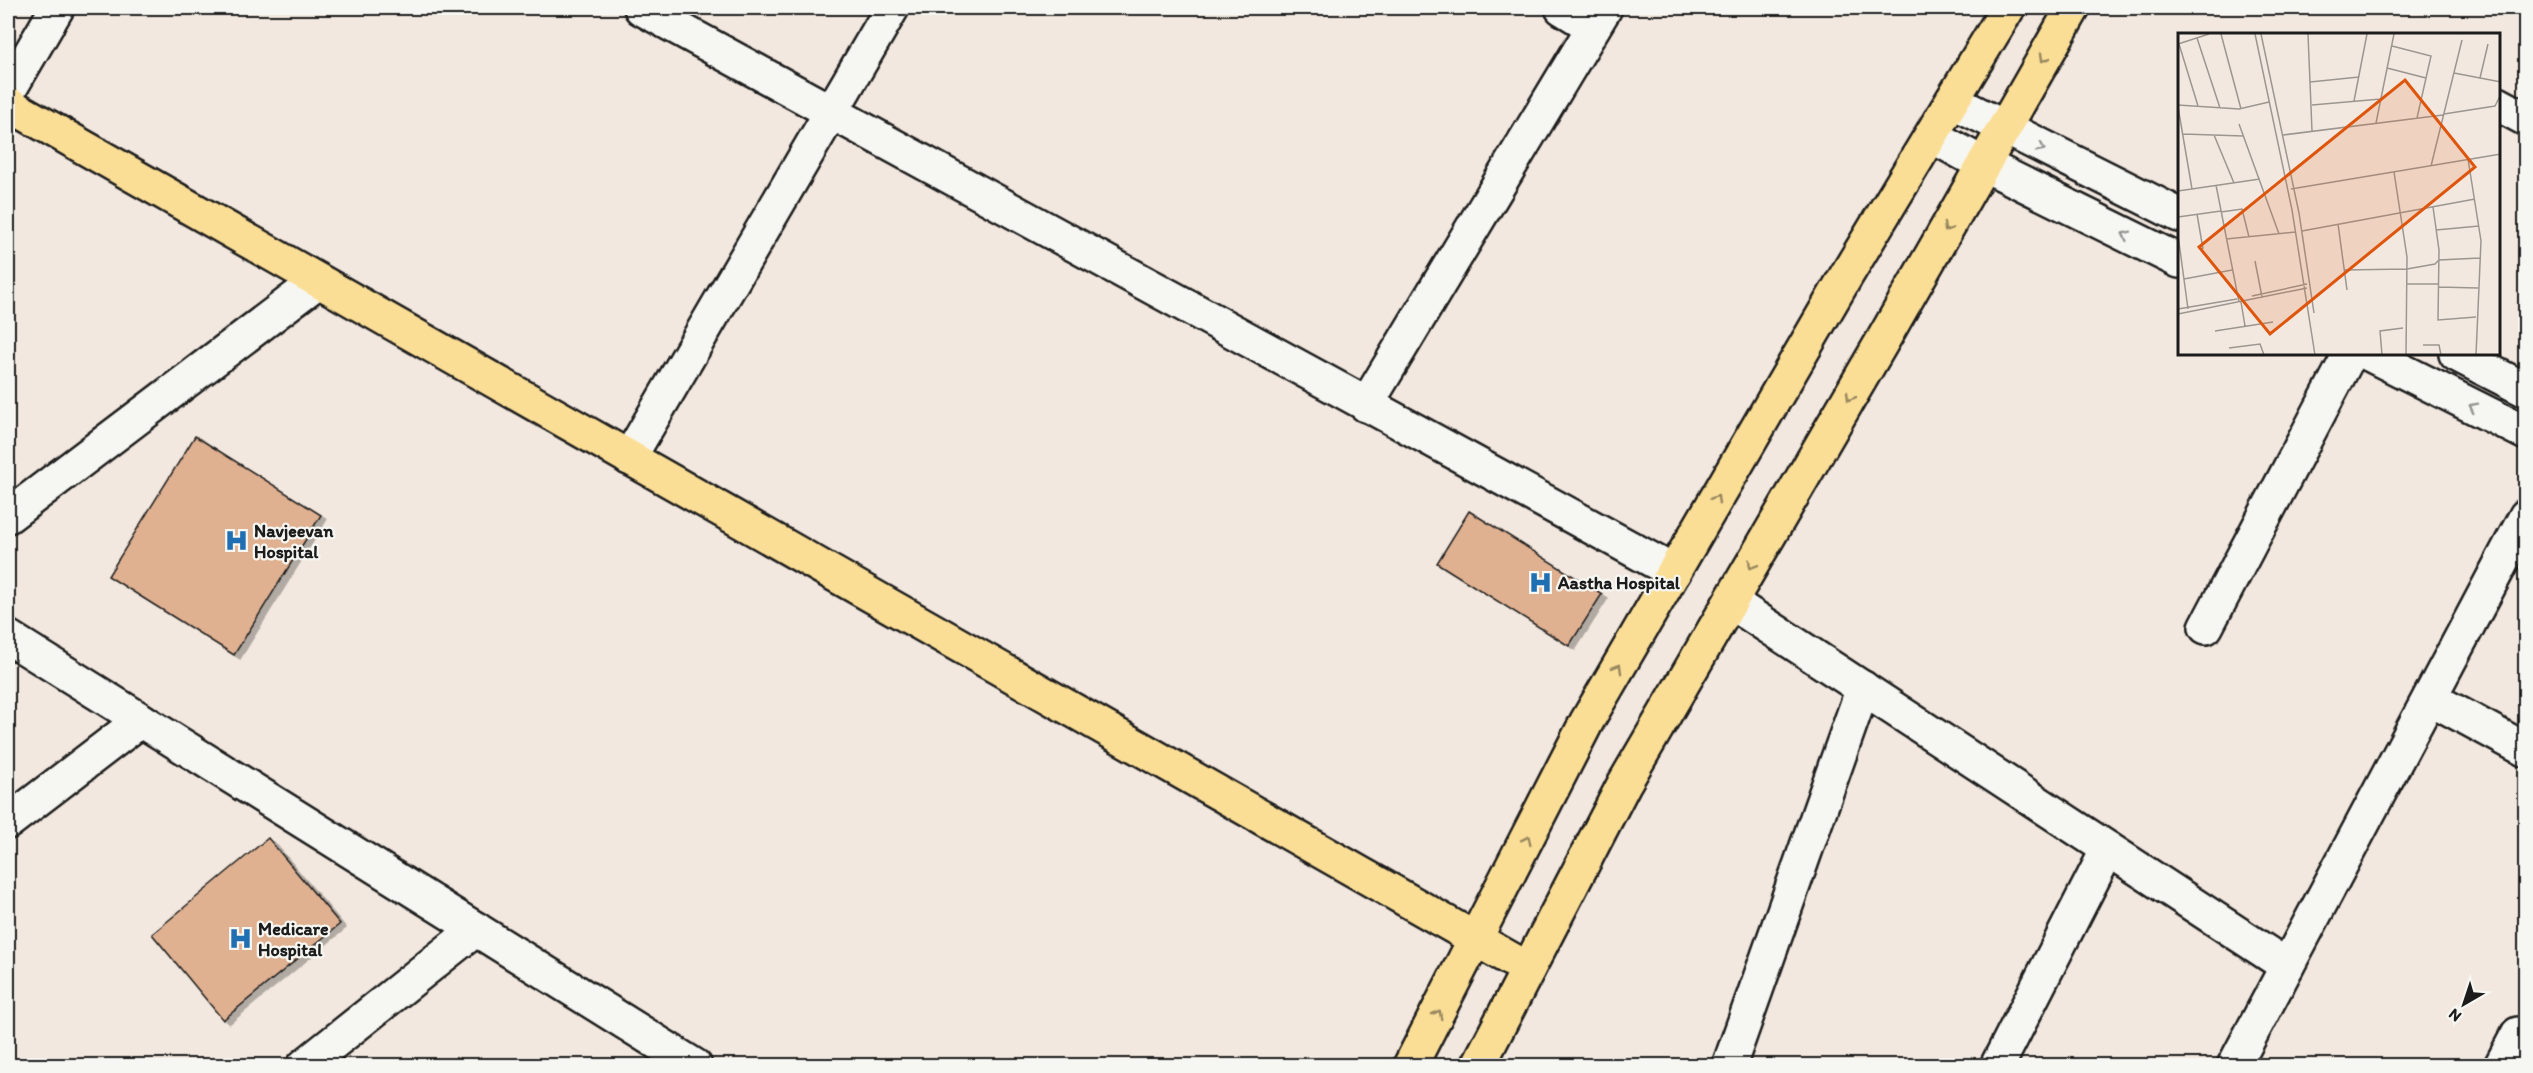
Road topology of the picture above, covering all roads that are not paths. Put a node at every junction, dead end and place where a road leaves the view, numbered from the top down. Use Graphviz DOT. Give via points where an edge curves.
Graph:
graph roads {
  1 [pos="57,8"];
  2 [pos="641,8"];
  3 [pos="892,8"];
  4 [pos="1562,8"];
  5 [pos="2008,8"];
  6 [pos="2073,8"];
  7 [pos="1599,17"];
  8 [pos="8,92"];
  9 [pos="1952,101"];
  10 [pos="8,104"];
  11 [pos="2500,105"];
  12 [pos="830,111"];
  13 [pos="2526,119"];
  14 [pos="2004,129"];
  15 [pos="1932,136"];
  16 [pos="1983,165"];
  17 [pos="2178,215"];
  18 [pos="2178,261"];
  19 [pos="318,280"];
  20 [pos="2349,356"];
  21 [pos="2373,356"];
  22 [pos="2460,356"];
  23 [pos="2526,390"];
  24 [pos="1366,405"];
  25 [pos="2526,433"];
  26 [pos="629,458"];
  27 [pos="8,516"];
  28 [pos="2526,516"];
  29 [pos="1674,572"];
  30 [pos="1731,602"];
  31 [pos="2206,627"];
  32 [pos="8,636"];
  33 [pos="1863,688"];
  34 [pos="2430,698"];
  35 [pos="141,720"];
  36 [pos="2526,750"];
  37 [pos="8,822"];
  38 [pos="2108,849"];
  39 [pos="476,929"];
  40 [pos="1476,939"];
  41 [pos="2287,966"];
  42 [pos="1528,969"];
  43 [pos="2518,1034"];
  44 [pos="304,1065"];
  45 [pos="694,1065"];
  46 [pos="1410,1065"];
  47 [pos="1478,1065"];
  48 [pos="1729,1065"];
  49 [pos="1997,1065"];
  50 [pos="2234,1065"];
  51 [pos="2501,1065"];
  1 -- 8 [label="street"];
  2 -- 12 [label="street"];
  3 -- 12 [label="street"];
  4 -- 7 [label="street"];
  5 -- 9 [label="main road"];
  6 -- 14 [label="main road, one-way"];
  7 -- 24 [label="street"];
  9 -- 14 [label="street"];
  9 -- 15 [label="main road"];
  10 -- 19 [label="main road"];
  11 -- 13 [label="street"];
  12 -- 24 [label="street"];
  12 -- 26 [label="street"];
  14 -- 16 [label="main road"];
  14 -- 17 [label="street, one-way"];
  15 -- 16 [label="street"];
  29 -- 15 [label="main road, one-way"];
  18 -- 16 [label="street, one-way"];
  16 -- 30 [label="main road, one-way"];
  19 -- 26 [label="main road"];
  19 -- 27 [label="street"];
  20 -- 31 [label="street"];
  25 -- 21 [label="street, one-way"];
  22 -- 23 [label="street"];
  24 -- 29 [label="street"];
  26 -- 40 [label="main road"];
  28 -- 34 [label="street"];
  40 -- 29 [label="main road, one-way" via="1587,721"];
  30 -- 33 [label="street"];
  30 -- 42 [label="main road" via="1624,784"];
  32 -- 35 [label="street"];
  33 -- 38 [label="street"];
  33 -- 48 [label="street"];
  34 -- 36 [label="street"];
  34 -- 41 [label="street"];
  35 -- 37 [label="street"];
  35 -- 39 [label="street"];
  38 -- 41 [label="street"];
  38 -- 49 [label="street"];
  39 -- 44 [label="street"];
  39 -- 45 [label="street"];
  40 -- 42 [label="main road"];
  46 -- 40 [label="main road, one-way"];
  41 -- 50 [label="street"];
  42 -- 47 [label="main road"];
  43 -- 51 [label="street"];
}
